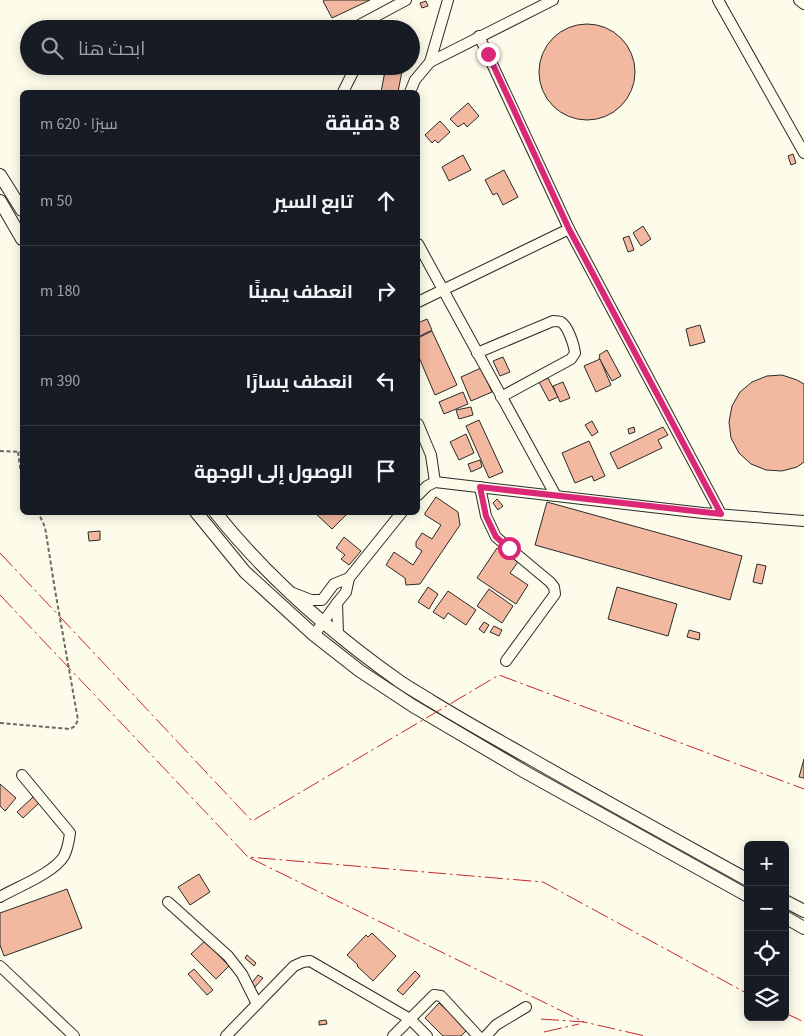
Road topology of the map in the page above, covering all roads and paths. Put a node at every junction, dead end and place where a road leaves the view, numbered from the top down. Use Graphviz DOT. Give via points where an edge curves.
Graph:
graph roads {
  1 [pos="406,0"];
  2 [pos="448,0"];
  3 [pos="552,0"];
  4 [pos="718,0"];
  5 [pos="799,0"];
  6 [pos="804,4"];
  7 [pos="369,20"];
  8 [pos="480,36"];
  9 [pos="430,62"];
  10 [pos="420,74"];
  11 [pos="352,75"];
  12 [pos="419,75"];
  13 [pos="344,90"];
  14 [pos="411,90"];
  15 [pos="804,153"];
  16 [pos="0,175"];
  17 [pos="0,201"];
  18 [pos="20,207"];
  19 [pos="569,229"];
  20 [pos="20,236"];
  21 [pos="420,248"];
  22 [pos="443,290"];
  23 [pos="420,301"];
  24 [pos="477,353"];
  25 [pos="502,397"];
  26 [pos="420,429"];
  27 [pos="0,451"];
  28 [pos="18,452"];
  29 [pos="20,466"];
  30 [pos="435,482"];
  31 [pos="480,487"];
  32 [pos="420,493"];
  33 [pos="556,496"];
  34 [pos="721,514"];
  35 [pos="39,515"];
  36 [pos="198,515"];
  37 [pos="218,515"];
  38 [pos="400,515"];
  39 [pos="804,522"];
  40 [pos="349,578"];
  41 [pos="286,589"];
  42 [pos="322,600"];
  43 [pos="337,603"];
  44 [pos="311,612"];
  45 [pos="322,622"];
  46 [pos="302,624"];
  47 [pos="338,634"];
  48 [pos="314,635"];
  49 [pos="506,661"];
  50 [pos="0,723"];
  51 [pos="533,760"];
  52 [pos="525,772"];
  53 [pos="22,775"];
  54 [pos="744,878"];
  55 [pos="744,894"];
  56 [pos="0,896"];
  57 [pos="168,902"];
  58 [pos="789,903"];
  59 [pos="804,911"];
  60 [pos="789,919"];
  61 [pos="804,928"];
  62 [pos="0,966"];
  63 [pos="257,1004"];
  64 [pos="526,1007"];
  65 [pos="410,1018"];
  66 [pos="74,1036"];
  67 [pos="226,1036"];
  68 [pos="393,1036"];
  69 [pos="428,1036"];
  70 [pos="478,1036"];
  71 [pos="486,1036"];
  1 -- 7 [label="street"];
  2 -- 9 [label="street"];
  3 -- 8 [label="street"];
  4 -- 15 [label="street"];
  5 -- 6 [label="street"];
  8 -- 9 [label="street"];
  8 -- 19 [label="street"];
  9 -- 10 [label="street"];
  11 -- 13 [label="street"];
  12 -- 14 [label="street"];
  16 -- 18 [label="main road"];
  17 -- 20 [label="main road"];
  19 -- 22 [label="street"];
  19 -- 34 [label="street"];
  21 -- 22 [label="street"];
  22 -- 23 [label="street"];
  22 -- 24 [label="street"];
  24 -- 25 [label="street"];
  24 -- 25 [label="street" via="553,321 566,326 576,353 571,359"];
  25 -- 33 [label="street"];
  26 -- 30 [label="street" via="431,455"];
  27 -- 28 [label="path"];
  28 -- 29 [label="path"];
  30 -- 31 [label="street"];
  30 -- 32 [label="street"];
  31 -- 33 [label="street"];
  31 -- 49 [label="street" via="486,516 496,537 554,587 555,594"];
  33 -- 34 [label="street"];
  34 -- 39 [label="street"];
  35 -- 50 [label="path" via="45,527 78,720 70,730"];
  36 -- 46 [label="main road" via="245,572"];
  37 -- 41 [label="main road"];
  38 -- 40 [label="street"];
  40 -- 42 [label="street" via="334,584"];
  40 -- 43 [label="street" via="346,592"];
  41 -- 42 [label="street" via="301,597"];
  41 -- 44 [label="main road"];
  42 -- 44 [label="street"];
  43 -- 45 [label="street"];
  43 -- 47 [label="street"];
  44 -- 45 [label="main road"];
  44 -- 46 [label="street"];
  45 -- 47 [label="main road"];
  45 -- 48 [label="street"];
  46 -- 48 [label="main road"];
  47 -- 51 [label="main road" via="400,682"];
  48 -- 52 [label="main road" via="413,706"];
  51 -- 52 [label="main road"];
  51 -- 54 [label="main road"];
  52 -- 55 [label="main road"];
  53 -- 56 [label="street" via="70,833 68,845 63,858 49,871"];
  57 -- 63 [label="street" via="228,956 242,974"];
  58 -- 59 [label="main road"];
  60 -- 61 [label="main road"];
  62 -- 66 [label="street"];
  63 -- 65 [label="street" via="294,966 310,961"];
  63 -- 67 [label="street"];
  64 -- 71 [label="street" via="496,1025"];
  65 -- 68 [label="street"];
  65 -- 69 [label="street"];
  65 -- 70 [label="street" via="431,996 441,996"];
}
